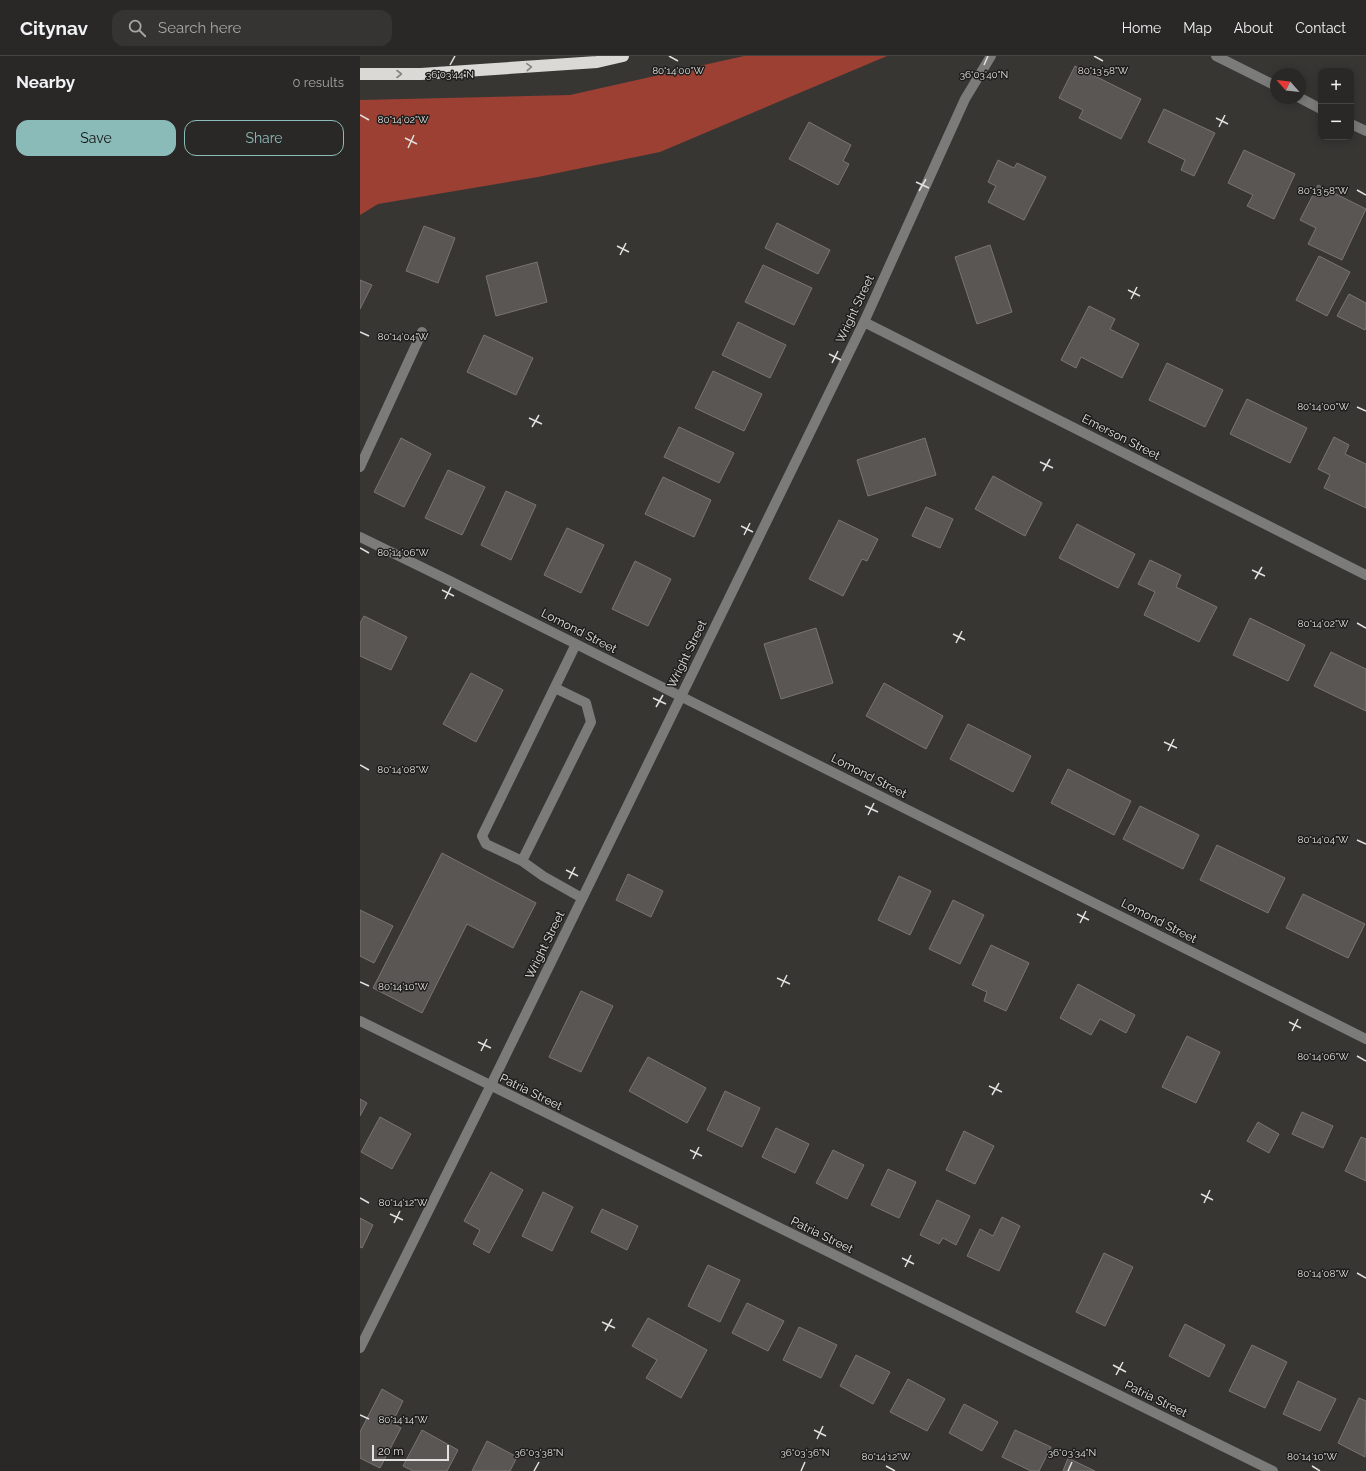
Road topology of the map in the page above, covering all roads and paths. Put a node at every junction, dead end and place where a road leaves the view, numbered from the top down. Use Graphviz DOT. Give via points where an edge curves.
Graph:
graph roads {
  1 [pos="623,56"];
  2 [pos="991,56"];
  3 [pos="1216,56"];
  4 [pos="360,74"];
  5 [pos="1270,83"];
  6 [pos="1306,101"];
  7 [pos="1318,107"];
  8 [pos="1354,125"];
  9 [pos="1366,131"];
  10 [pos="864,322"];
  11 [pos="422,332"];
  12 [pos="360,467"];
  13 [pos="360,538"];
  14 [pos="1366,575"];
  15 [pos="576,644"];
  16 [pos="554,688"];
  17 [pos="680,696"];
  18 [pos="522,861"];
  19 [pos="582,898"];
  20 [pos="360,1022"];
  21 [pos="1366,1039"];
  22 [pos="490,1087"];
  23 [pos="360,1348"];
  24 [pos="1273,1471"];
  4 -- 1 [label="highway, one-way" via="421,74 597,62"];
  2 -- 10 [label="street, Wright Street" via="965,99"];
  3 -- 5 [label="street"];
  6 -- 7 [label="street"];
  8 -- 9 [label="street"];
  10 -- 14 [label="street, Emerson Street"];
  10 -- 17 [label="street, Wright Street"];
  11 -- 12 [label="street"];
  13 -- 15 [label="street, Lomond Street"];
  15 -- 16 [label="street"];
  15 -- 17 [label="street, Lomond Street"];
  16 -- 18 [label="street" via="586,703 591,722"];
  16 -- 18 [label="street" via="482,836 486,844"];
  17 -- 19 [label="street, Wright Street"];
  17 -- 21 [label="street, Lomond Street"];
  18 -- 19 [label="street" via="542,876"];
  19 -- 22 [label="street, Wright Street"];
  20 -- 22 [label="street, Patria Street"];
  22 -- 23 [label="street, Wright Street"];
  22 -- 24 [label="street, Patria Street"];
}
